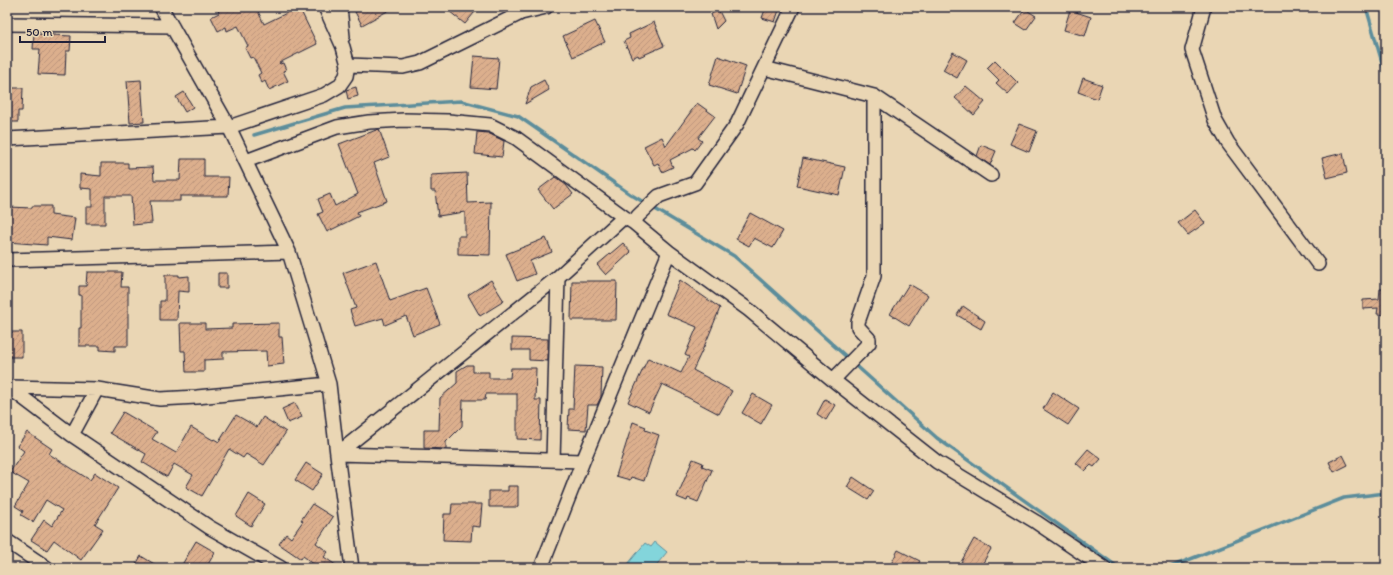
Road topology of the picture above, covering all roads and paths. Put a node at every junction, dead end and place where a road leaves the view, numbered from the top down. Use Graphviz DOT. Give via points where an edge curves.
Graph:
graph roads {
  1 [pos="161,7"];
  2 [pos="325,7"];
  3 [pos="340,7"];
  4 [pos="546,7"];
  5 [pos="793,7"];
  6 [pos="1204,7"];
  7 [pos="522,10"];
  8 [pos="7,24"];
  9 [pos="172,26"];
  10 [pos="343,47"];
  11 [pos="348,65"];
  12 [pos="764,68"];
  13 [pos="874,96"];
  14 [pos="229,127"];
  15 [pos="7,139"];
  16 [pos="246,162"];
  17 [pos="991,175"];
  18 [pos="632,219"];
  19 [pos="289,252"];
  20 [pos="669,252"];
  21 [pos="7,260"];
  22 [pos="1318,264"];
  23 [pos="558,276"];
  24 [pos="838,375"];
  25 [pos="329,384"];
  26 [pos="8,387"];
  27 [pos="97,388"];
  28 [pos="72,435"];
  29 [pos="337,454"];
  30 [pos="553,460"];
  31 [pos="583,461"];
  32 [pos="7,541"];
  33 [pos="47,568"];
  34 [pos="281,568"];
  35 [pos="352,568"];
  36 [pos="541,568"];
  37 [pos="1104,568"];
  1 -- 9 [label="street"];
  2 -- 10 [label="street"];
  3 -- 10 [label="street"];
  4 -- 7 [label="street"];
  5 -- 12 [label="street"];
  6 -- 22 [label="street" via="1192,50 1215,120 1228,143"];
  7 -- 11 [label="street" via="420,63 403,67"];
  8 -- 9 [label="street"];
  9 -- 14 [label="street"];
  10 -- 11 [label="street"];
  11 -- 14 [label="street" via="346,76 339,86 324,95"];
  12 -- 13 [label="street"];
  12 -- 18 [label="street" via="737,124 694,183 659,196"];
  13 -- 17 [label="street"];
  13 -- 24 [label="street" via="874,276 858,322 858,328 869,339 869,343"];
  14 -- 15 [label="street"];
  14 -- 16 [label="street"];
  16 -- 18 [label="street" via="337,127 369,122 448,121 490,125 516,138"];
  16 -- 19 [label="street"];
  18 -- 20 [label="street"];
  18 -- 23 [label="street"];
  19 -- 21 [label="street"];
  19 -- 25 [label="street"];
  20 -- 24 [label="street"];
  20 -- 31 [label="street"];
  23 -- 29 [label="street"];
  23 -- 30 [label="street"];
  24 -- 37 [label="street" via="936,462 1036,522"];
  25 -- 27 [label="street" via="160,399"];
  25 -- 29 [label="street"];
  26 -- 27 [label="street"];
  26 -- 28 [label="street"];
  27 -- 28 [label="street"];
  28 -- 34 [label="street" via="209,527"];
  29 -- 30 [label="street"];
  29 -- 35 [label="street"];
  30 -- 31 [label="street"];
  31 -- 36 [label="street"];
  32 -- 33 [label="street"];
}
